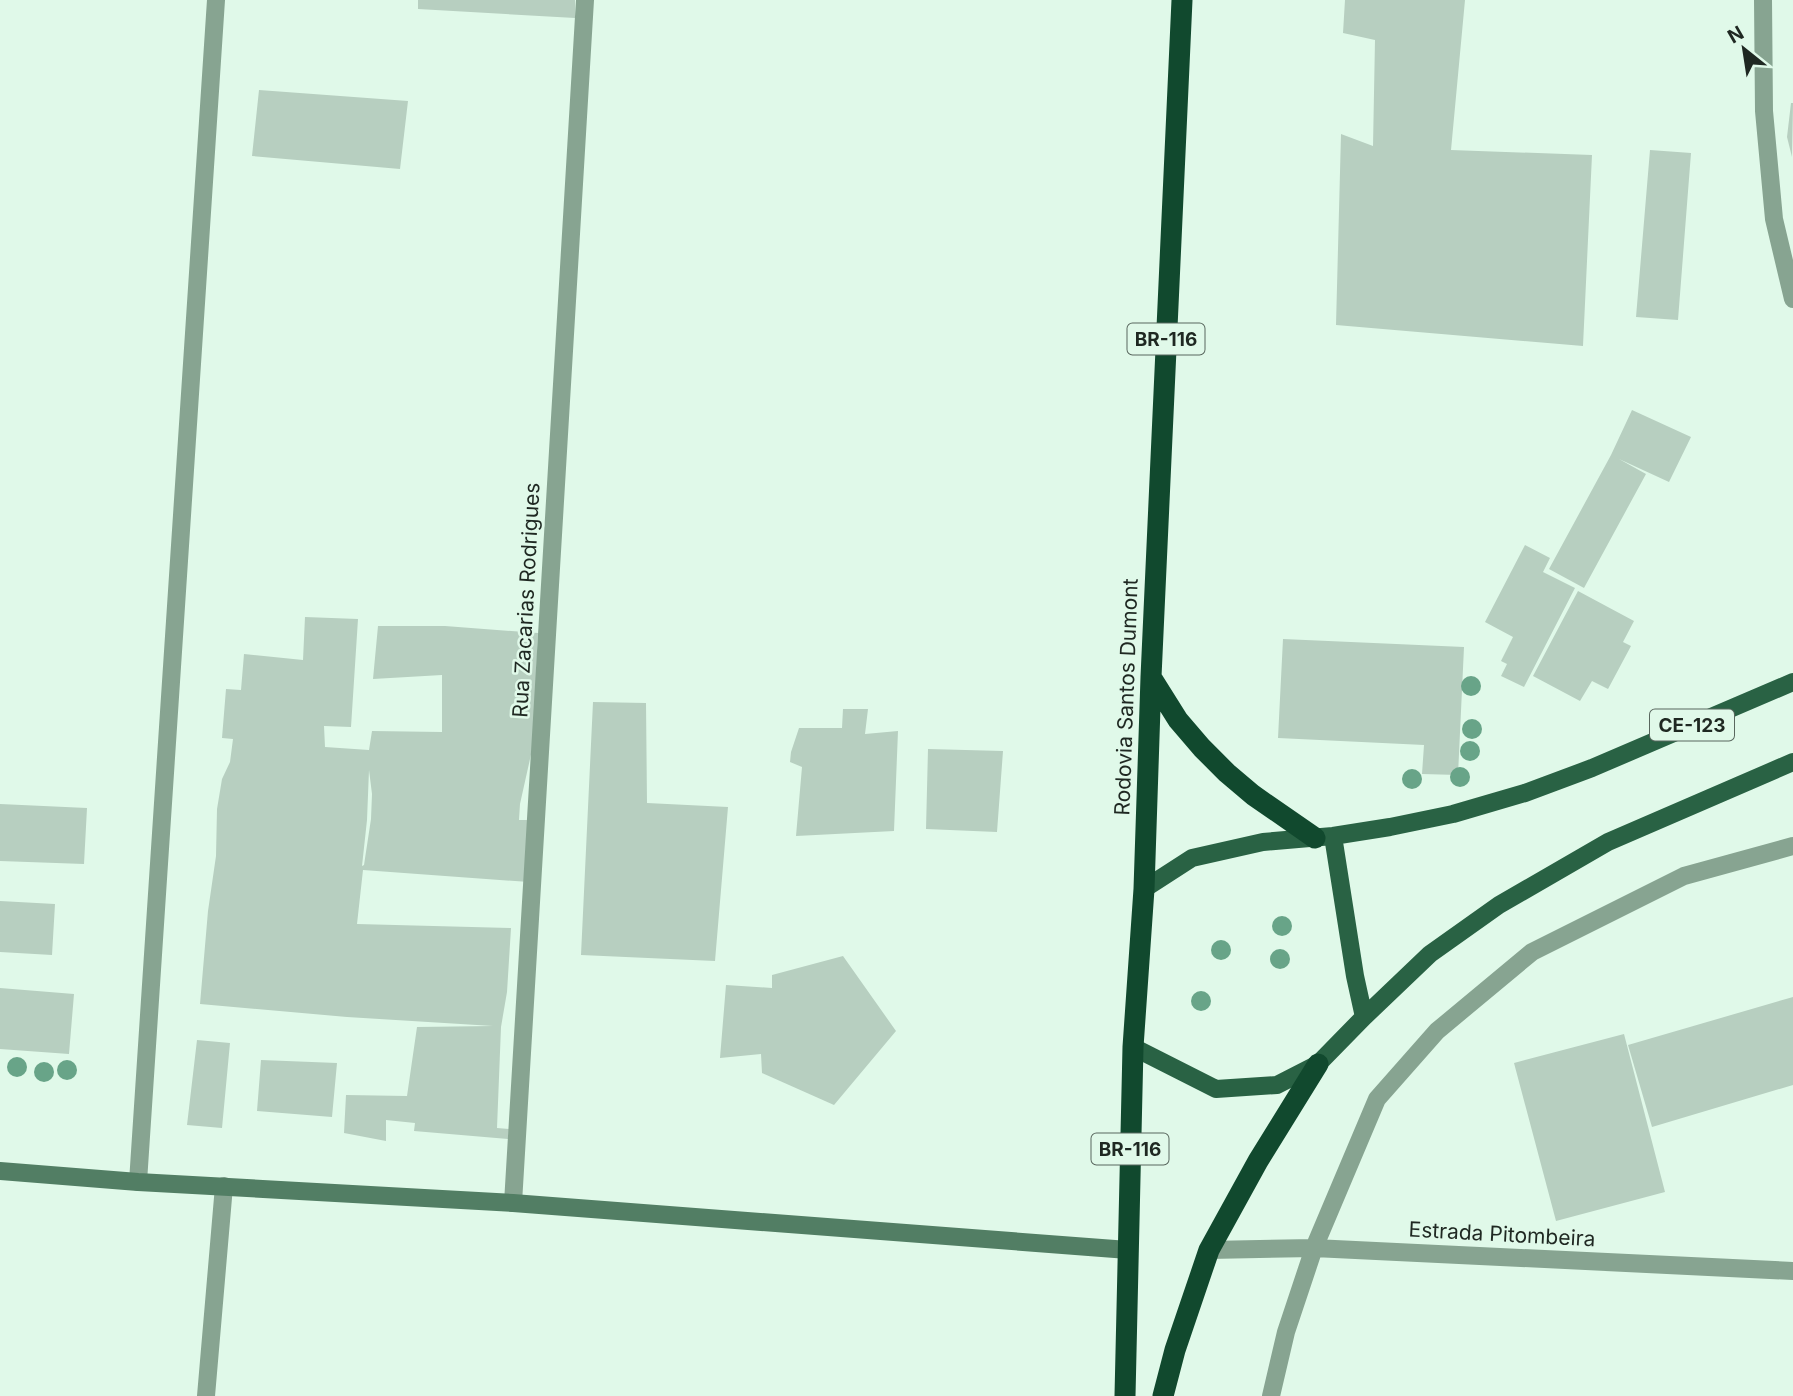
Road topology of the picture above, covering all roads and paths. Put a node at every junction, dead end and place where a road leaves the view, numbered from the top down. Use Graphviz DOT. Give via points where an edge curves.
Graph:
graph roads {
  1 [pos="215,0"];
  2 [pos="585,0"];
  3 [pos="1182,0"];
  4 [pos="1763,0"];
  5 [pos="1793,299"];
  6 [pos="1151,677"];
  7 [pos="1793,682"];
  8 [pos="1793,762"];
  9 [pos="1324,837"];
  10 [pos="1793,846"];
  11 [pos="1144,889"];
  12 [pos="1364,1017"];
  13 [pos="1133,1047"];
  14 [pos="1318,1064"];
  15 [pos="0,1171"];
  16 [pos="138,1182"];
  17 [pos="224,1186"];
  18 [pos="513,1203"];
  19 [pos="1314,1248"];
  20 [pos="1128,1250"];
  21 [pos="1209,1250"];
  22 [pos="1793,1270"];
  23 [pos="206,1396"];
  24 [pos="1125,1396"];
  25 [pos="1163,1396"];
  26 [pos="1270,1396"];
  1 -- 16 [label="street"];
  2 -- 18 [label="street, Rua Zacarias Rodrigues"];
  3 -- 6 [label="highway, Rodovia Santos Dumont / BR-116"];
  4 -- 5 [label="street" via="1764,111 1774,219"];
  6 -- 9 [label="highway" via="1178,720 1227,773 1253,795"];
  6 -- 11 [label="highway, Rodovia Santos Dumont / BR-116"];
  7 -- 9 [label="main road, CE-123" via="1525,793 1453,814"];
  8 -- 12 [label="main road" via="1608,842 1499,905 1430,954"];
  9 -- 11 [label="main road" via="1262,842 1192,858"];
  9 -- 12 [label="main road"];
  10 -- 19 [label="street" via="1684,876 1532,952 1437,1031 1377,1099"];
  11 -- 13 [label="highway, Rodovia Santos Dumont / BR-116"];
  12 -- 14 [label="main road"];
  13 -- 14 [label="main road" via="1216,1089 1277,1085"];
  13 -- 20 [label="highway, Rodovia Santos Dumont / BR-116"];
  14 -- 21 [label="highway"];
  15 -- 16 [label="street"];
  16 -- 17 [label="street"];
  17 -- 18 [label="street"];
  17 -- 23 [label="street"];
  18 -- 20 [label="street"];
  19 -- 21 [label="street, Estrada Pitombeira"];
  19 -- 22 [label="street, Estrada Pitombeira"];
  19 -- 26 [label="street"];
  20 -- 24 [label="highway, Rodovia Santos Dumont / BR-116"];
  21 -- 25 [label="highway"];
}
